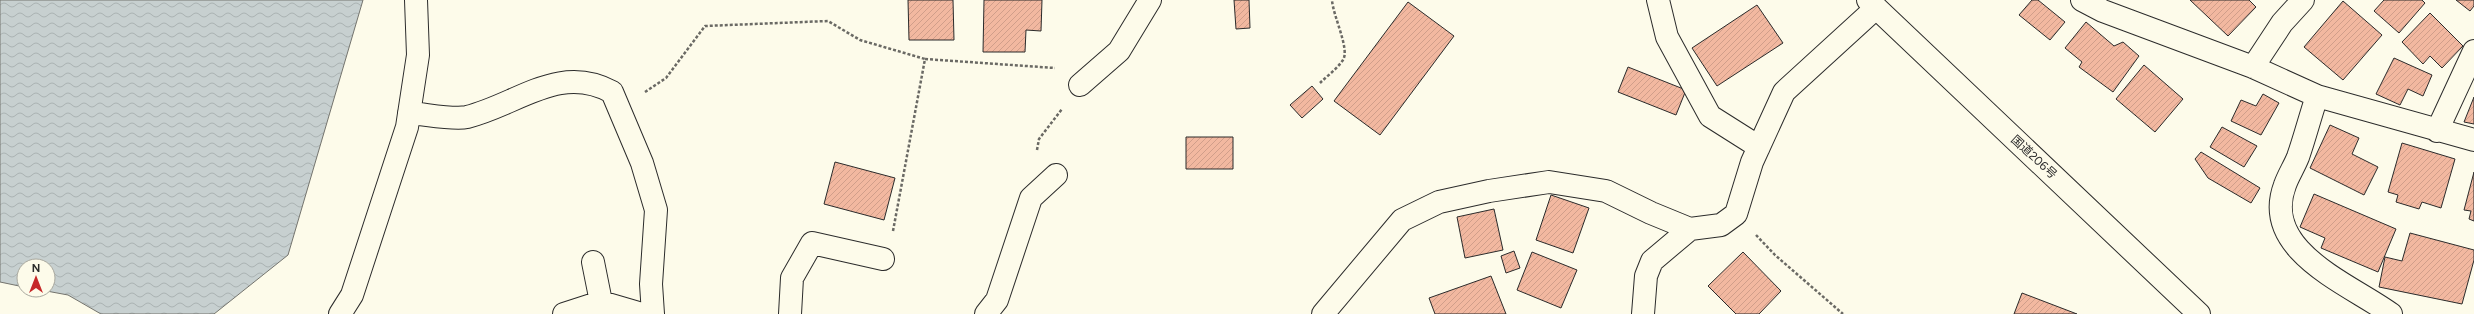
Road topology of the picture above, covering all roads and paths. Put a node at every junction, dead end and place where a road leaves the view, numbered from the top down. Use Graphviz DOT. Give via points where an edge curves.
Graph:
graph roads {
  1 [pos="416,0"];
  2 [pos="1150,0"];
  3 [pos="1332,0"];
  4 [pos="1658,0"];
  5 [pos="2082,0"];
  6 [pos="2302,0"];
  7 [pos="1872,4"];
  8 [pos="2474,51"];
  9 [pos="925,60"];
  10 [pos="2252,67"];
  11 [pos="1086,79"];
  12 [pos="1320,83"];
  13 [pos="2317,96"];
  14 [pos="620,108"];
  15 [pos="409,113"];
  16 [pos="2437,131"];
  17 [pos="2474,140"];
  18 [pos="1759,147"];
  19 [pos="1056,175"];
  20 [pos="1031,198"];
  21 [pos="1736,214"];
  22 [pos="1690,229"];
  23 [pos="883,259"];
  24 [pos="593,262"];
  25 [pos="601,302"];
  26 [pos="340,314"];
  27 [pos="564,314"];
  28 [pos="642,314"];
  29 [pos="653,314"];
  30 [pos="790,314"];
  31 [pos="986,314"];
  32 [pos="1323,314"];
  33 [pos="1643,314"];
  34 [pos="1843,314"];
  35 [pos="2199,314"];
  36 [pos="2391,314"];
  1 -- 15 [label="main road" via="418,55"];
  2 -- 11 [label="main road" via="1120,51"];
  3 -- 12 [label="path" via="1339,32 1346,44 1344,60"];
  4 -- 18 [label="main road" via="1667,37 1710,116"];
  5 -- 10 [label="main road" via="2103,11"];
  6 -- 10 [label="main road" via="2282,23"];
  7 -- 18 [label="main road" via="1784,92"];
  7 -- 35 [label="main road, 国道206号"];
  8 -- 16 [label="main road"];
  9 -- 11 [label="path" via="1078,69"];
  9 -- 14 [label="path" via="860,40 828,21 704,26 666,78"];
  9 -- 23 [label="path" via="888,257"];
  10 -- 13 [label="main road"];
  11 -- 20 [label="path" via="1039,139"];
  13 -- 16 [label="main road"];
  13 -- 36 [label="main road" via="2297,159 2284,186 2283,224 2289,239 2309,260"];
  14 -- 15 [label="main road" via="612,92 601,86 577,81 553,83 465,118"];
  14 -- 29 [label="main road" via="642,163 656,210 651,284"];
  15 -- 26 [label="main road" via="407,127 352,294"];
  16 -- 17 [label="main road"];
  18 -- 21 [label="main road"];
  19 -- 20 [label="main road"];
  20 -- 31 [label="main road" via="997,300"];
  21 -- 22 [label="main road" via="1721,225"];
  21 -- 34 [label="path" via="1775,255"];
  22 -- 32 [label="main road" via="1606,191 1549,182 1439,202 1402,220"];
  22 -- 33 [label="main road" via="1652,261 1646,276"];
  23 -- 30 [label="main road" via="812,243 792,278"];
  24 -- 25 [label="main road"];
  25 -- 27 [label="main road"];
  25 -- 28 [label="main road"];
}
